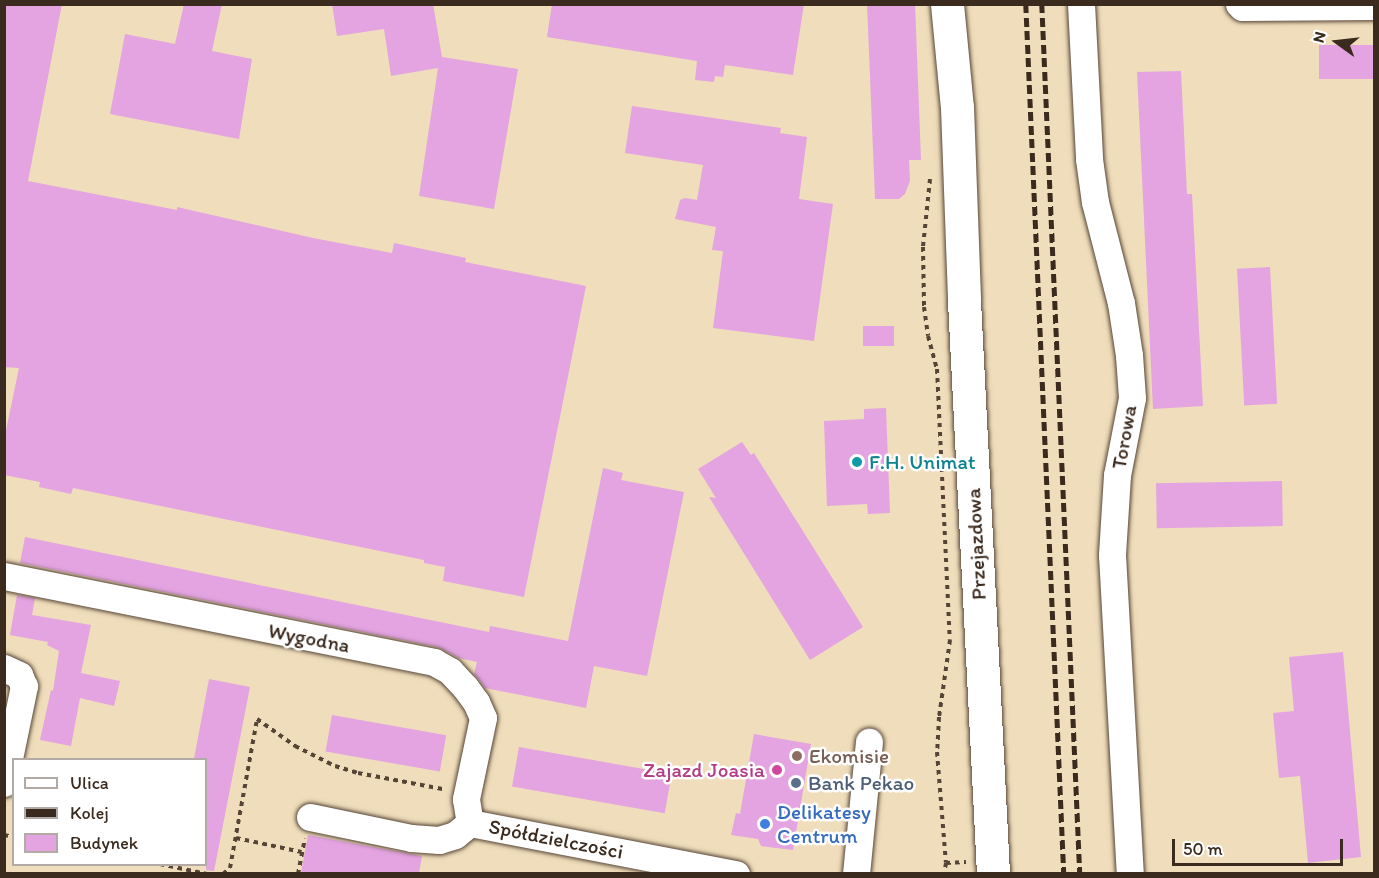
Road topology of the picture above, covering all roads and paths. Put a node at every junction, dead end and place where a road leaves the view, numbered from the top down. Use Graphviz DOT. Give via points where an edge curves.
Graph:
graph roads {
  1 [pos="947,4"];
  2 [pos="962,4"];
  3 [pos="1081,4"];
  4 [pos="1239,4"];
  5 [pos="1374,6"];
  6 [pos="957,107"];
  7 [pos="931,167"];
  8 [pos="4,576"];
  9 [pos="4,668"];
  10 [pos="869,742"];
  11 [pos="4,783"];
  12 [pos="468,793"];
  13 [pos="310,818"];
  14 [pos="470,823"];
  15 [pos="236,838"];
  16 [pos="302,852"];
  17 [pos="170,866"];
  18 [pos="207,873"];
  19 [pos="224,873"];
  20 [pos="298,873"];
  21 [pos="736,873"];
  22 [pos="856,873"];
  23 [pos="944,873"];
  24 [pos="993,873"];
  25 [pos="1130,873"];
  1 -- 6 [label="main road, Przejazdowa"];
  2 -- 6 [label="main road, Przejazdowa"];
  3 -- 25 [label="street, Torowa" via="1095,202 1130,355 1132,398 1117,475 1112,555"];
  4 -- 5 [label="street"];
  6 -- 24 [label="main road, Przejazdowa"];
  7 -- 23 [label="path" via="923,247 924,307 937,369 950,640 937,752"];
  8 -- 12 [label="street, Wygodna" via="434,662 465,687 483,718"];
  9 -- 11 [label="street" via="19,675 24,686"];
  10 -- 22 [label="street"];
  12 -- 14 [label="street, Wygodna"];
  12 -- 15 [label="path" via="335,766 295,746 257,719"];
  13 -- 14 [label="street, Spółdzielczości" via="439,840 455,835"];
  13 -- 16 [label="path"];
  14 -- 21 [label="street, Spółdzielczości"];
  15 -- 16 [label="path"];
  15 -- 19 [label="path" via="230,868"];
  16 -- 20 [label="path"];
  17 -- 18 [label="path"];
}
